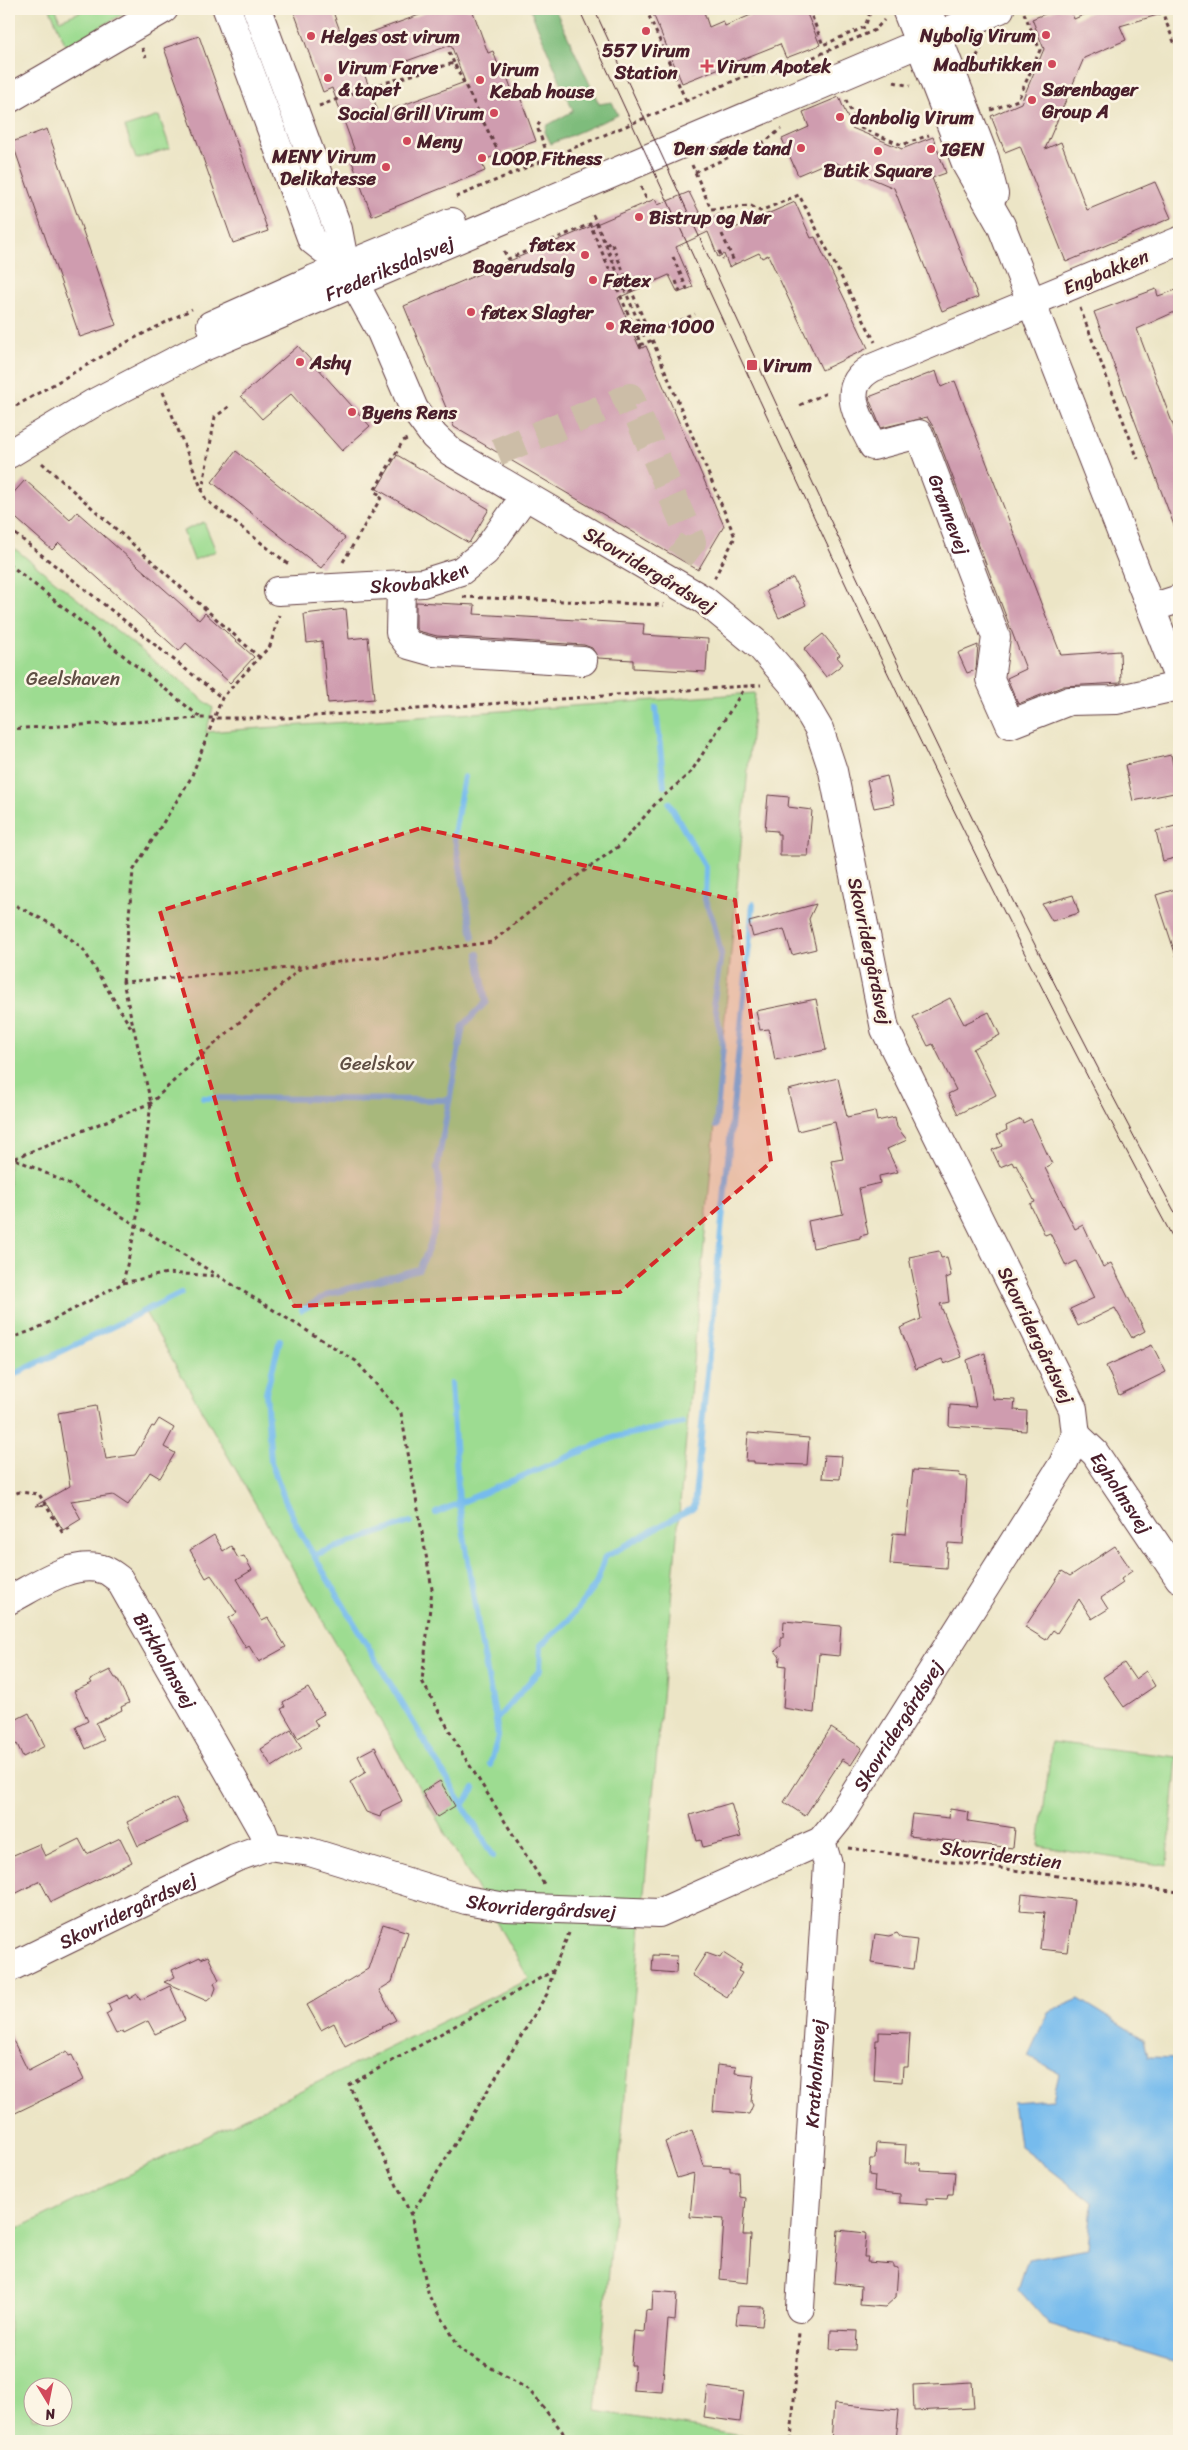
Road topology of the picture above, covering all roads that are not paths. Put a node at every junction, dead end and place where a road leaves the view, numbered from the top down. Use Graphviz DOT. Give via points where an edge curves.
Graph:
graph roads {
  1 [pos="164,9"];
  2 [pos="227,9"];
  3 [pos="257,9"];
  4 [pos="961,9"];
  5 [pos="1009,16"];
  6 [pos="922,24"];
  7 [pos="9,99"];
  8 [pos="1001,225"];
  9 [pos="1179,241"];
  10 [pos="350,275"];
  11 [pos="1031,302"];
  12 [pos="9,436"];
  13 [pos="9,454"];
  14 [pos="525,496"];
  15 [pos="401,584"];
  16 [pos="282,590"];
  17 [pos="1179,599"];
  18 [pos="1151,608"];
  19 [pos="583,661"];
  20 [pos="1179,680"];
  21 [pos="1179,686"];
  22 [pos="1076,1435"];
  23 [pos="1179,1578"];
  24 [pos="9,1600"];
  25 [pos="821,1840"];
  26 [pos="268,1846"];
  27 [pos="9,1968"];
  28 [pos="800,2308"];
  1 -- 7 [label="street"];
  2 -- 10 [label="street" via="312,240"];
  3 -- 10 [label="street" via="338,229"];
  4 -- 6 [label="street, Frederiksdalsvej"];
  5 -- 6 [label="street, Frederiksdalsvej"];
  6 -- 8 [label="street" via="969,118 985,159"];
  6 -- 8 [label="street" via="967,166"];
  6 -- 10 [label="street, Frederiksdalsvej"];
  8 -- 11 [label="street"];
  9 -- 11 [label="street, Engbakken"];
  10 -- 12 [label="street, Frederiksdalsvej" via="240,311 149,355"];
  10 -- 13 [label="street, Frederiksdalsvej" via="168,363"];
  10 -- 14 [label="street, Skovridergårdsvej" via="381,332 414,410 426,426 451,452"];
  11 -- 18 [label="street"];
  11 -- 21 [label="street, Grønnevej" via="860,375 855,385 853,404 873,446 919,434 996,637 990,679 1010,724 1069,700 1116,700"];
  14 -- 15 [label="street, Skovbakken" via="485,552 460,571 423,583"];
  14 -- 22 [label="street, Skovridergårdsvej" via="683,581 762,647 792,683 819,729 833,771 885,1029 1073,1409"];
  15 -- 16 [label="street, Skovbakken"];
  15 -- 19 [label="street" via="400,633 409,645 434,652"];
  17 -- 18 [label="street"];
  18 -- 20 [label="street"];
  22 -- 23 [label="street, Egholmsvej" via="1095,1453"];
  22 -- 25 [label="street, Skovridergårdsvej" via="1063,1464 838,1820"];
  24 -- 26 [label="street, Birkholmsvej" via="59,1574 80,1568 103,1568 119,1579 262,1830"];
  25 -- 26 [label="street, Skovridergårdsvej" via="659,1913 506,1907 466,1900 310,1852"];
  25 -- 28 [label="street, Kratholmsvej" via="828,1864"];
  26 -- 27 [label="street, Skovridergårdsvej" via="235,1858"];
}
